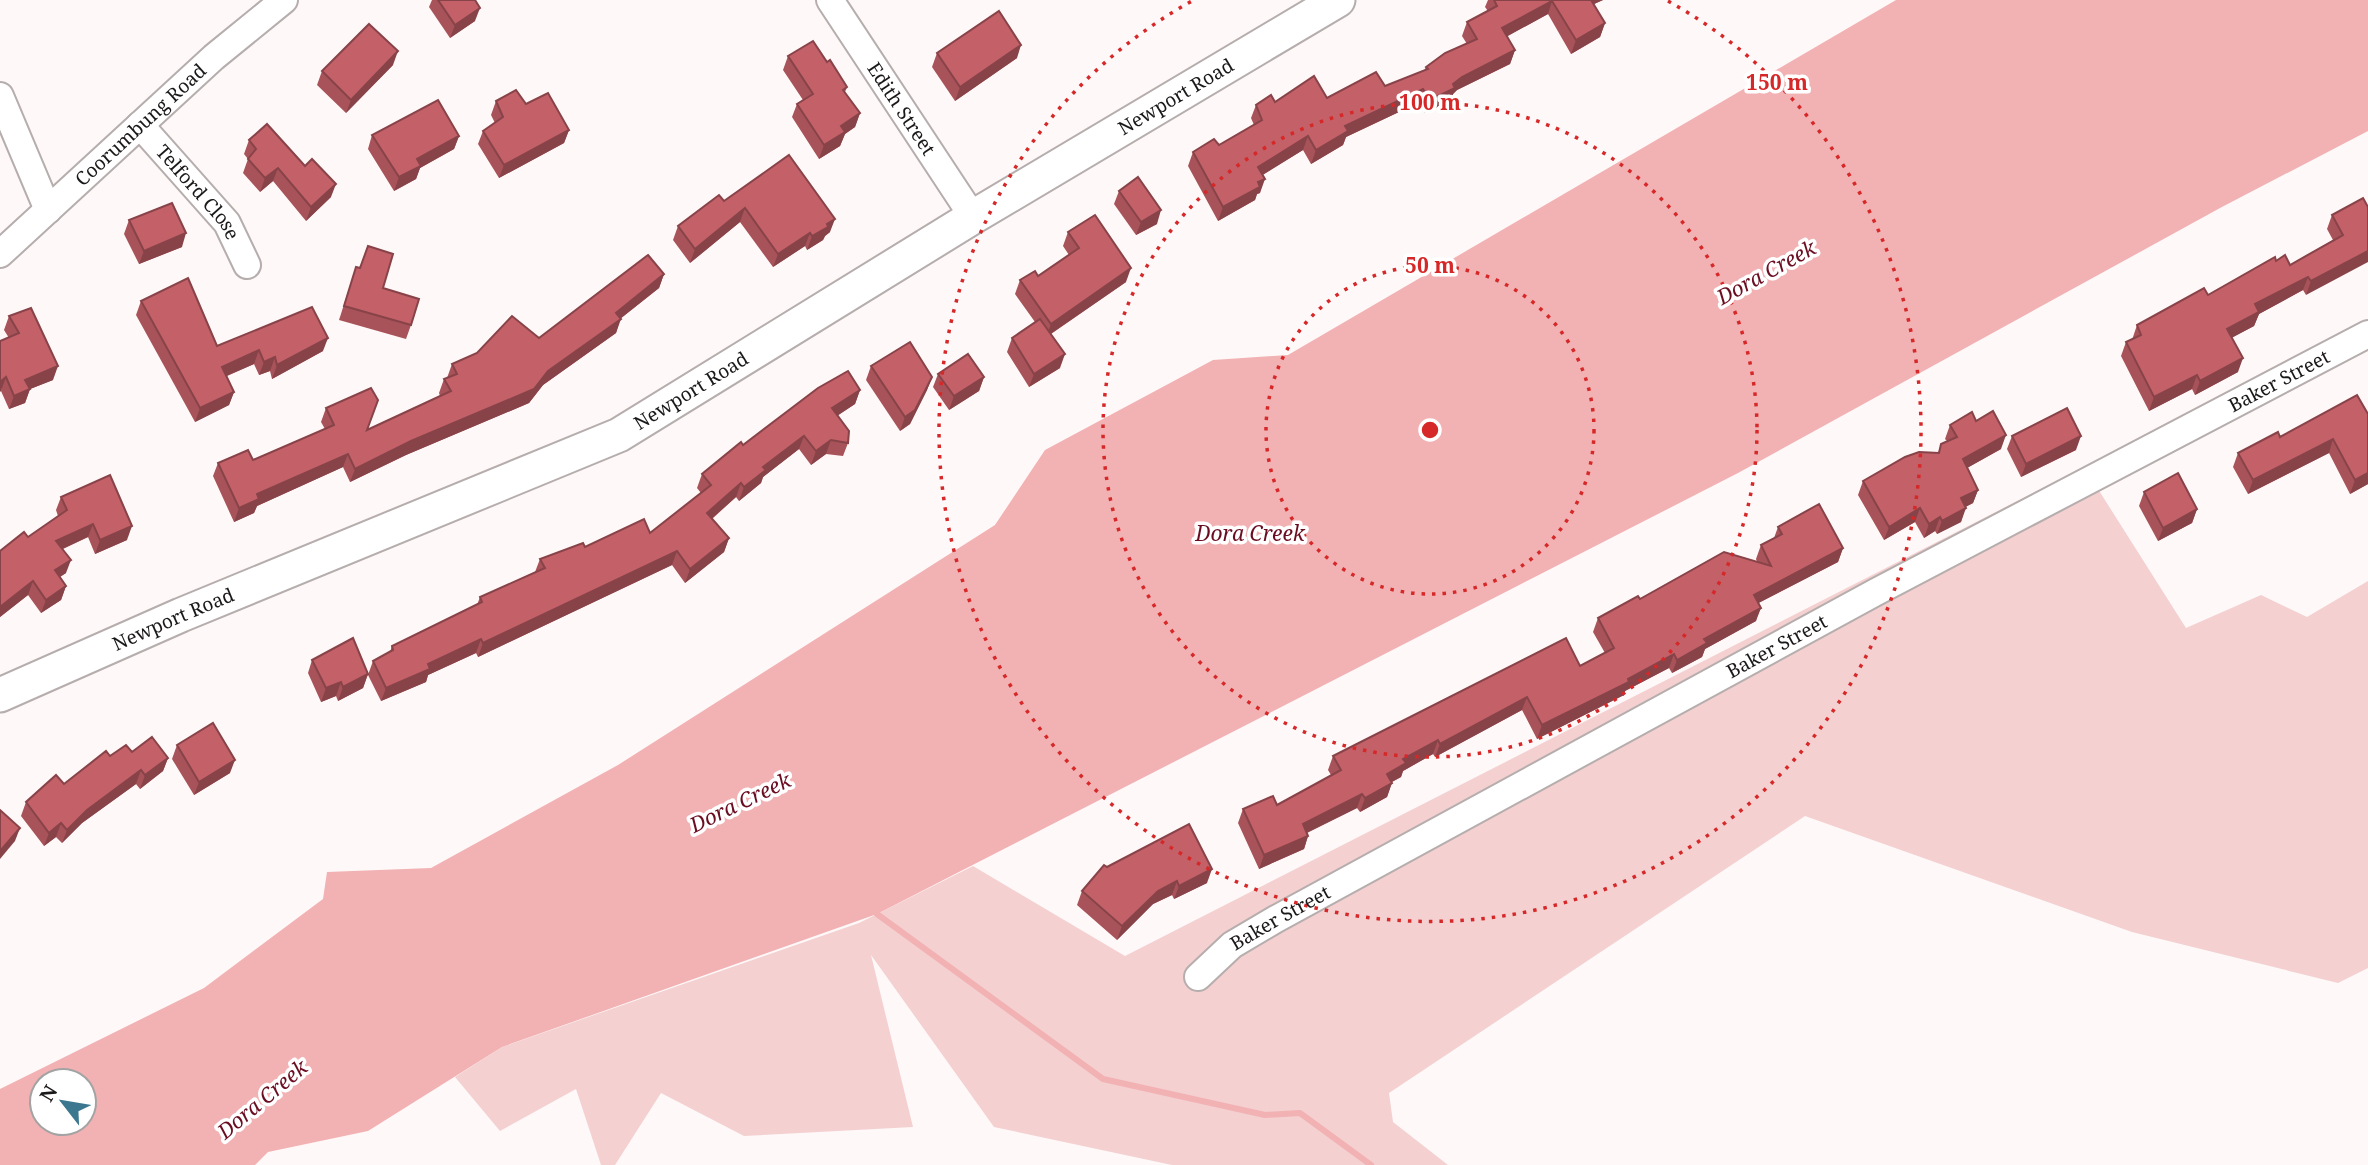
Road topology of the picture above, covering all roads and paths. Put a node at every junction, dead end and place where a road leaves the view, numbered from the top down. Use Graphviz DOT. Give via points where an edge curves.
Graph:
graph roads {
  1 [pos="284,0"];
  2 [pos="830,0"];
  3 [pos="1338,0"];
  4 [pos="0,96"];
  5 [pos="139,125"];
  6 [pos="48,210"];
  7 [pos="973,217"];
  8 [pos="3,241"];
  9 [pos="247,265"];
  10 [pos="2368,334"];
  11 [pos="0,695"];
  12 [pos="1198,977"];
  1 -- 5 [label="street, Coorumbung Road"];
  2 -- 7 [label="street, Edith Street"];
  3 -- 7 [label="street, Newport Road"];
  4 -- 6 [label="street"];
  5 -- 6 [label="street, Coorumbung Road"];
  5 -- 9 [label="street, Telford Close" via="227,223"];
  6 -- 8 [label="street, Coorumbung Road"];
  7 -- 11 [label="street, Newport Road" via="620,435 181,615"];
  10 -- 12 [label="street, Baker Street" via="1876,592 1289,912 1232,946"];
}
